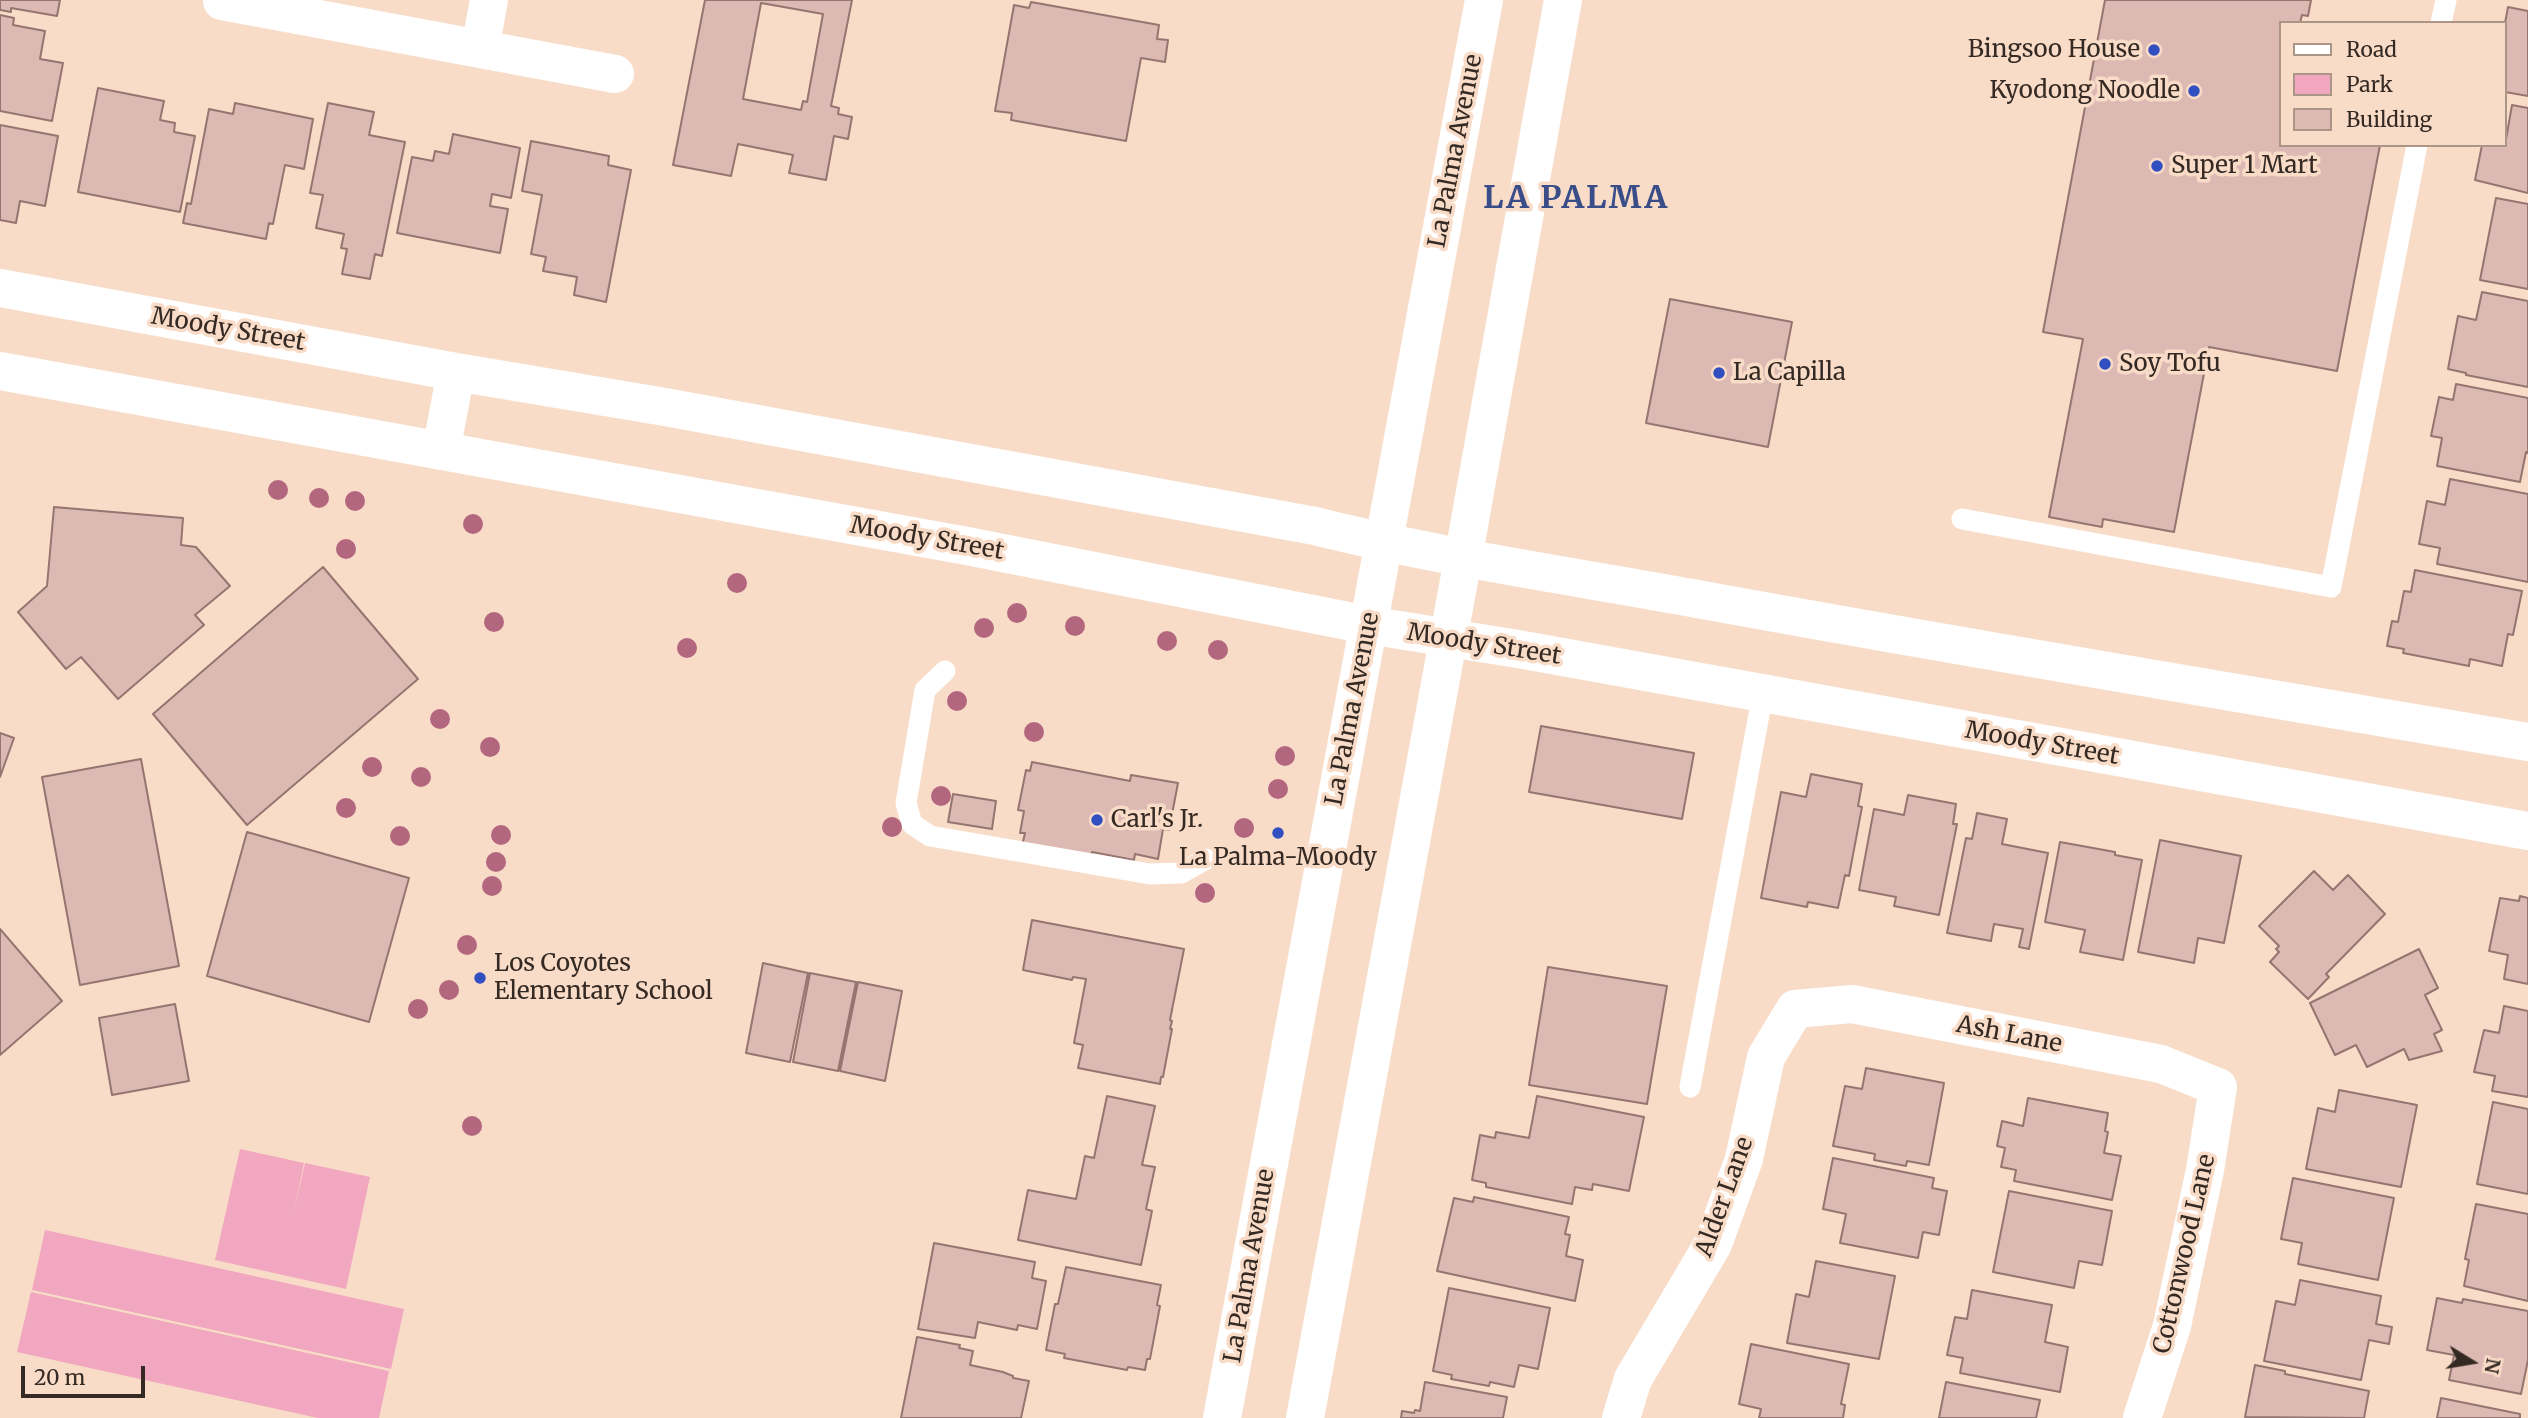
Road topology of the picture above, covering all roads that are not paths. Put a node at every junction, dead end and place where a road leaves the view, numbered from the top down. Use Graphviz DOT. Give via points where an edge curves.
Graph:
graph roads {
  1 [pos="489,0"];
  2 [pos="1485,0"];
  3 [pos="1563,0"];
  4 [pos="2445,0"];
  5 [pos="222,1"];
  6 [pos="2441,21"];
  7 [pos="480,49"];
  8 [pos="615,74"];
  9 [pos="2417,147"];
  10 [pos="0,288"];
  11 [pos="0,371"];
  12 [pos="456,372"];
  13 [pos="441,450"];
  14 [pos="1962,519"];
  15 [pos="1384,543"];
  16 [pos="1463,559"];
  17 [pos="1368,625"];
  18 [pos="1448,640"];
  19 [pos="945,671"];
  20 [pos="1763,693"];
  21 [pos="2528,743"];
  22 [pos="2528,831"];
  23 [pos="1206,859"];
  24 [pos="1796,1009"];
  25 [pos="1689,1087"];
  26 [pos="2218,1087"];
  27 [pos="1222,1418"];
  28 [pos="1305,1418"];
  29 [pos="1621,1418"];
  30 [pos="2142,1418"];
  1 -- 7 [label="main road"];
  2 -- 15 [label="main road, La Palma Avenue"];
  3 -- 16 [label="main road"];
  4 -- 6 [label="lane"];
  5 -- 7 [label="main road"];
  7 -- 8 [label="main road"];
  9 -- 14 [label="lane" via="2332,587"];
  10 -- 12 [label="main road, Moody Street"];
  11 -- 13 [label="main road, Moody Street"];
  12 -- 13 [label="main road"];
  12 -- 15 [label="main road, Moody Street" via="1315,526"];
  13 -- 17 [label="main road, Moody Street"];
  15 -- 16 [label="main road, Moody Street"];
  15 -- 17 [label="main road, La Palma Avenue"];
  16 -- 18 [label="main road"];
  16 -- 21 [label="main road, Moody Street"];
  17 -- 18 [label="main road, Moody Street"];
  17 -- 27 [label="main road, La Palma Avenue"];
  18 -- 20 [label="main road, Moody Street"];
  18 -- 28 [label="main road"];
  19 -- 23 [label="lane" via="925,690 906,803 912,824 930,836 1150,874 1181,873"];
  20 -- 22 [label="main road, Moody Street"];
  20 -- 25 [label="lane"];
  24 -- 26 [label="main road, Ash Lane" via="1852,1004 2161,1064"];
  24 -- 29 [label="main road, Alder Lane" via="1766,1057 1744,1159 1713,1244 1633,1378"];
  26 -- 30 [label="main road, Cottonwood Lane" via="2206,1170 2172,1326"];
}
